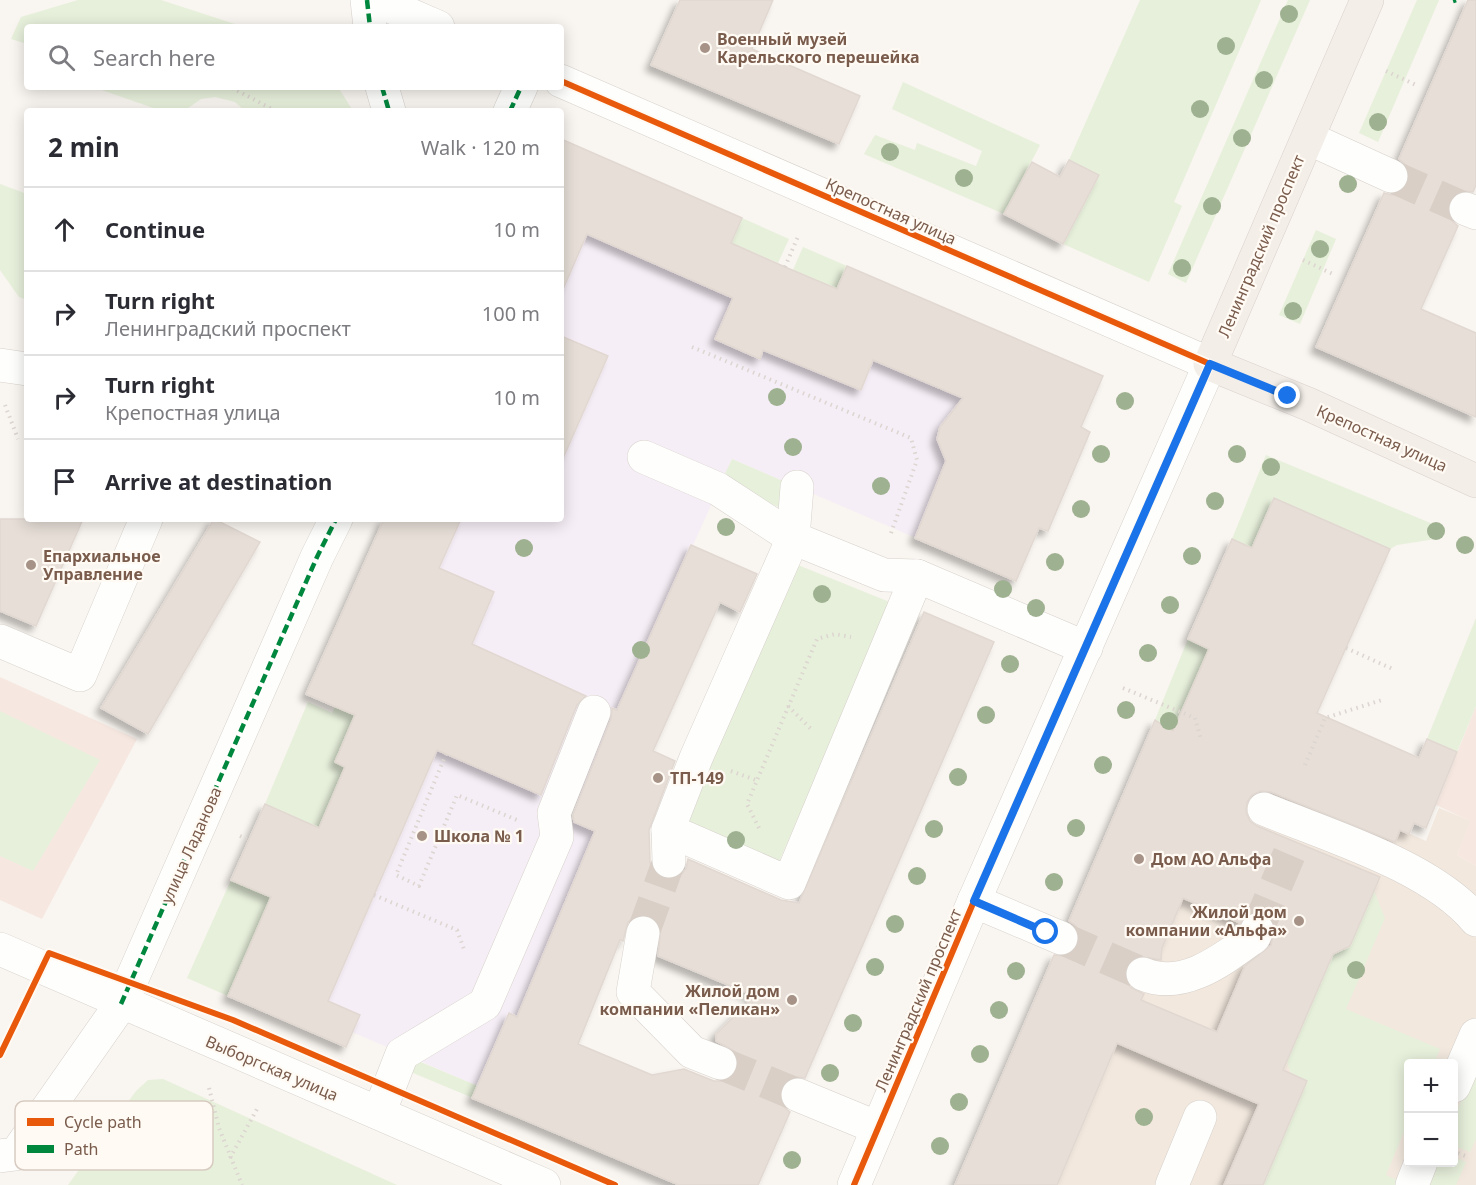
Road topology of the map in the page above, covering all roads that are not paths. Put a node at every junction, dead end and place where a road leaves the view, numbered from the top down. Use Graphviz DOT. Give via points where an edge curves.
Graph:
graph roads {
  1 [pos="367,0"];
  2 [pos="376,0"];
  3 [pos="1367,0"];
  4 [pos="370,24"];
  5 [pos="431,24"];
  6 [pos="564,82"];
  7 [pos="383,90"];
  8 [pos="520,90"];
  9 [pos="388,108"];
  10 [pos="511,108"];
  11 [pos="1308,138"];
  12 [pos="1391,176"];
  13 [pos="1210,364"];
  14 [pos="0,365"];
  15 [pos="24,369"];
  16 [pos="644,457"];
  17 [pos="1476,481"];
  18 [pos="797,487"];
  19 [pos="145,522"];
  20 [pos="334,522"];
  21 [pos="793,538"];
  22 [pos="917,576"];
  23 [pos="0,641"];
  24 [pos="1086,648"];
  25 [pos="594,712"];
  26 [pos="1264,810"];
  27 [pos="974,901"];
  28 [pos="1476,920"];
  29 [pos="1257,930"];
  30 [pos="642,933"];
  31 [pos="1061,938"];
  32 [pos="0,950"];
  33 [pos="1143,974"];
  34 [pos="121,1004"];
  35 [pos="1476,1035"];
  36 [pos="720,1063"];
  37 [pos="1458,1077"];
  38 [pos="798,1095"];
  39 [pos="48,1101"];
  40 [pos="379,1113"];
  41 [pos="1200,1117"];
  42 [pos="878,1128"];
  43 [pos="1419,1167"];
  44 [pos="544,1185"];
  45 [pos="854,1185"];
  46 [pos="1172,1185"];
  47 [pos="1412,1185"];
  1 -- 4 [label="street"];
  2 -- 5 [label="street"];
  3 -- 11 [label="main road, Ленинградский проспект"];
  6 -- 13 [label="street, Крепостная улица"];
  7 -- 9 [label="street"];
  8 -- 10 [label="street"];
  11 -- 12 [label="street"];
  11 -- 13 [label="main road, Ленинградский проспект"];
  13 -- 17 [label="main road, Крепостная улица"];
  13 -- 24 [label="street, Ленинградский проспект"];
  14 -- 15 [label="street"];
  16 -- 21 [label="street" via="718,489"];
  18 -- 21 [label="street"];
  19 -- 23 [label="street" via="80,675"];
  20 -- 34 [label="street, улица Ладанова"];
  21 -- 22 [label="street" via="884,575"];
  21 -- 22 [label="street" via="696,758 668,845 789,883"];
  22 -- 24 [label="street"];
  24 -- 27 [label="street, Ленинградский проспект"];
  25 -- 40 [label="street" via="554,813 557,837 485,1004 402,1054"];
  26 -- 28 [label="street" via="1298,834 1404,867 1465,907"];
  27 -- 31 [label="street"];
  27 -- 42 [label="street, Ленинградский проспект"];
  29 -- 33 [label="street" via="1254,937 1214,966 1184,977 1158,980"];
  30 -- 36 [label="street" via="633,992 692,1052"];
  32 -- 34 [label="street, Выборгская улица"];
  34 -- 39 [label="street, улица Ладанова"];
  34 -- 40 [label="street, Выборгская улица"];
  35 -- 37 [label="street"];
  38 -- 42 [label="street"];
  40 -- 44 [label="street, Выборгская улица"];
  41 -- 46 [label="street"];
  42 -- 45 [label="street, Ленинградский проспект"];
  43 -- 47 [label="street"];
}
